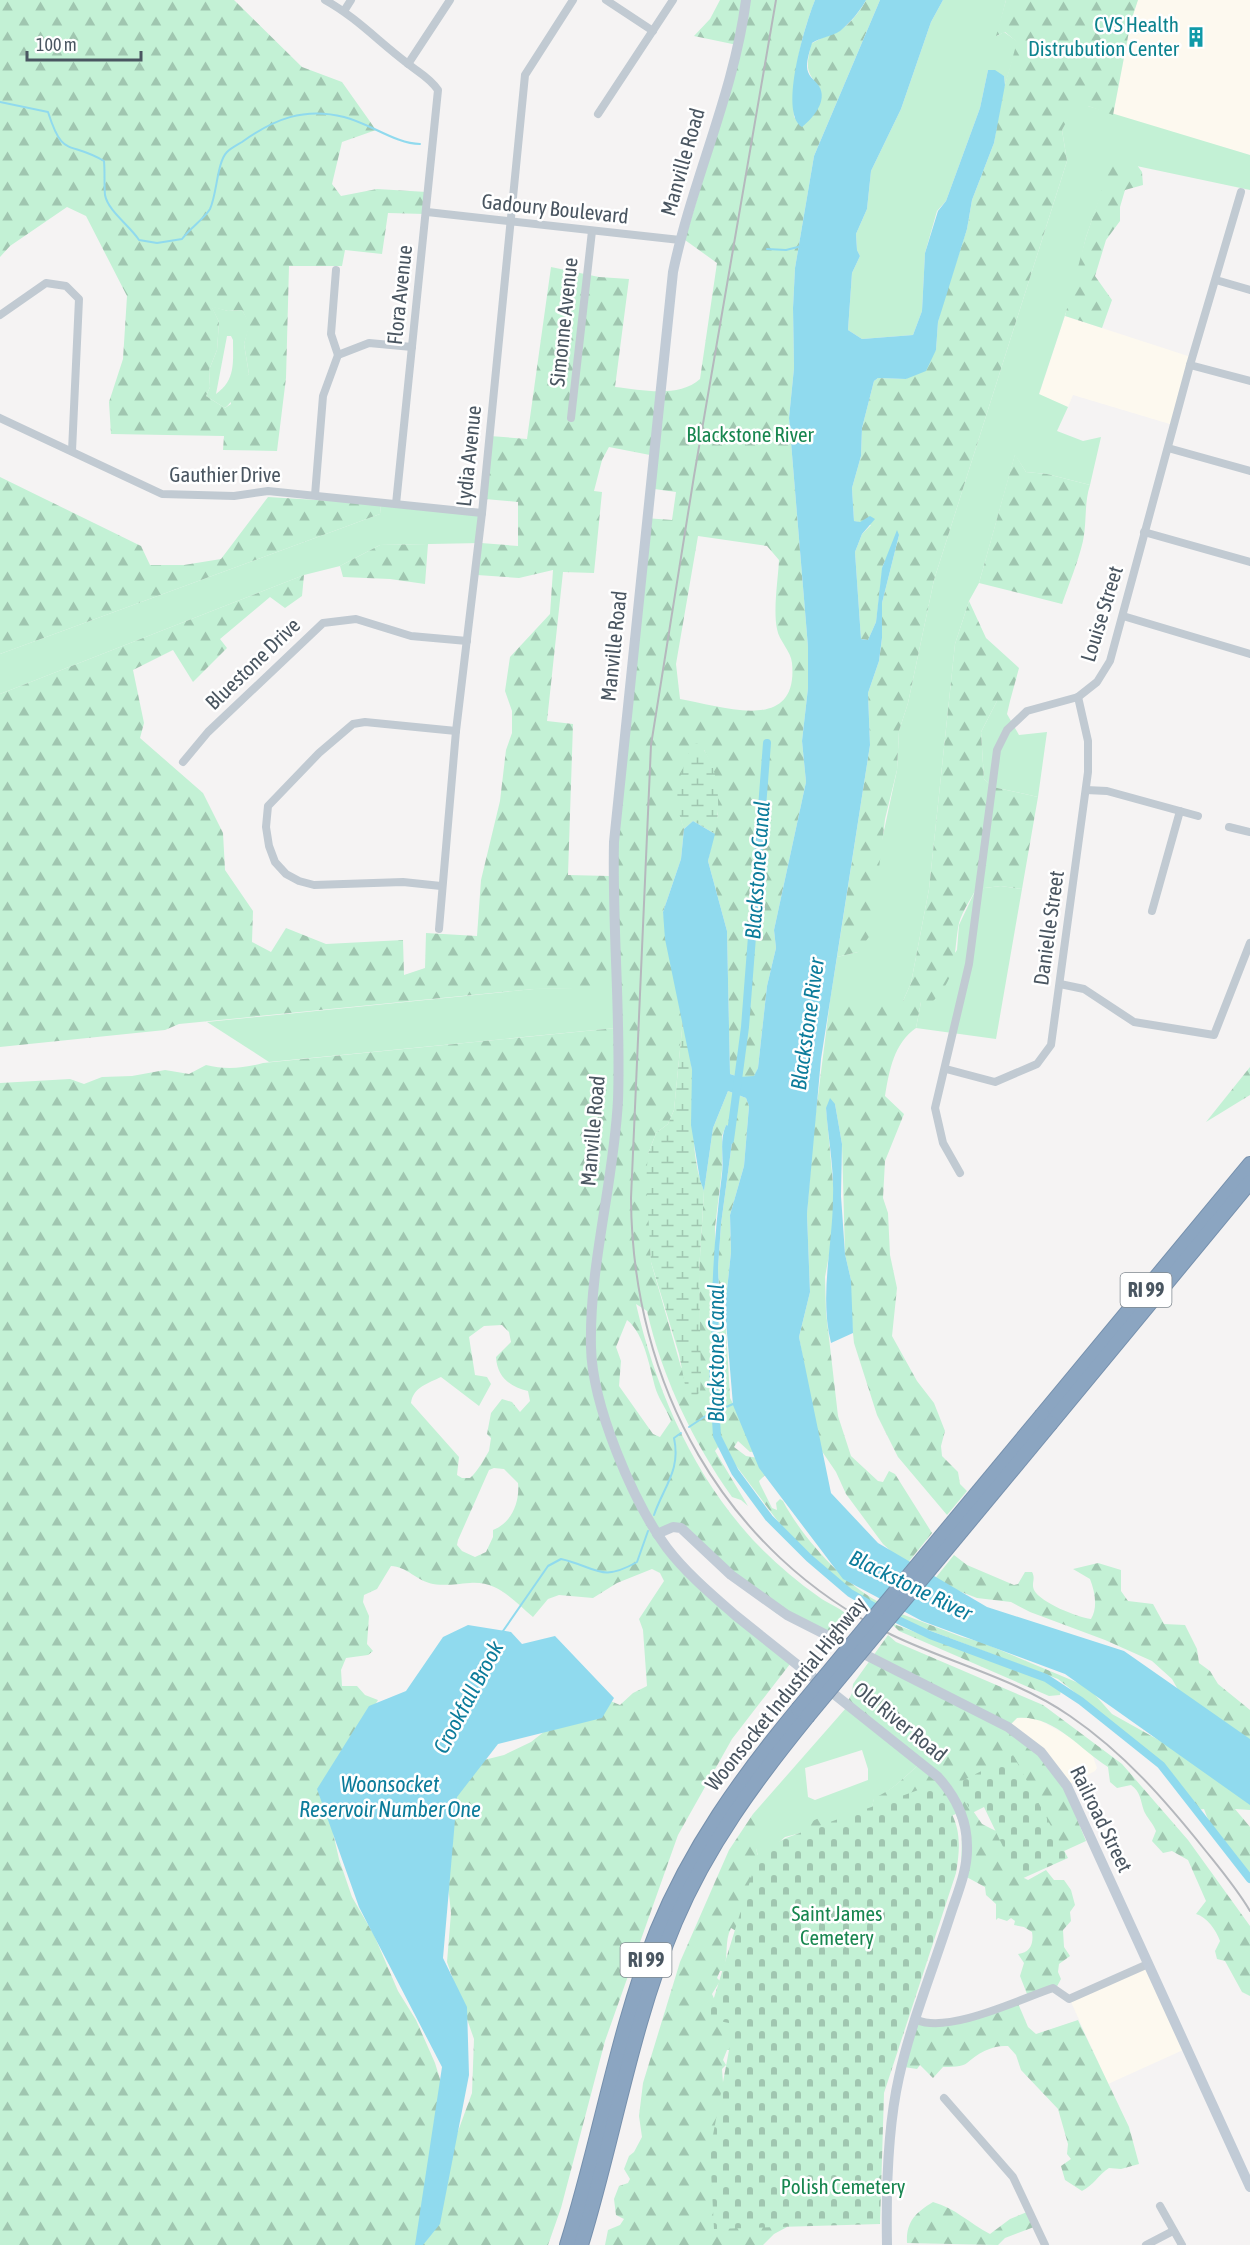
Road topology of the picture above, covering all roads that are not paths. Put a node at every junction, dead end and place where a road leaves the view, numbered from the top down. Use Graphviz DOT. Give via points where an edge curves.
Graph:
graph roads {
  1 [pos="325,0"];
  2 [pos="351,0"];
  3 [pos="450,0"];
  4 [pos="573,0"];
  5 [pos="606,0"];
  6 [pos="673,0"];
  7 [pos="746,0"];
  8 [pos="344,11"];
  9 [pos="653,31"];
  10 [pos="408,64"];
  11 [pos="598,114"];
  12 [pos="1241,192"];
  13 [pos="427,213"];
  14 [pos="511,223"];
  15 [pos="592,231"];
  16 [pos="680,240"];
  17 [pos="336,270"];
  18 [pos="1216,280"];
  19 [pos="1250,290"];
  20 [pos="0,315"];
  21 [pos="412,347"];
  22 [pos="338,356"];
  23 [pos="1190,365"];
  24 [pos="1250,381"];
  25 [pos="0,418"];
  26 [pos="571,418"];
  27 [pos="1168,448"];
  28 [pos="72,451"];
  29 [pos="1250,471"];
  30 [pos="315,495"];
  31 [pos="396,504"];
  32 [pos="482,513"];
  33 [pos="1144,532"];
  34 [pos="1250,562"];
  35 [pos="1123,616"];
  36 [pos="467,641"];
  37 [pos="1250,654"];
  38 [pos="1078,697"];
  39 [pos="456,731"];
  40 [pos="183,762"];
  41 [pos="1086,790"];
  42 [pos="1180,811"];
  43 [pos="1198,816"];
  44 [pos="1228,827"];
  45 [pos="1250,832"];
  46 [pos="441,886"];
  47 [pos="1152,911"];
  48 [pos="439,929"];
  49 [pos="1250,943"];
  50 [pos="1060,984"];
  51 [pos="946,1069"];
  52 [pos="1250,1164"];
  53 [pos="960,1173"];
  54 [pos="1250,1182"];
  55 [pos="593,1304"];
  56 [pos="1046,1419"];
  57 [pos="657,1534"];
  58 [pos="803,1713"];
  59 [pos="1148,1964"];
  60 [pos="916,2020"];
  61 [pos="944,2098"];
  62 [pos="1250,2187"];
  63 [pos="1160,2206"];
  64 [pos="1173,2231"];
  65 [pos="567,2245"];
  66 [pos="581,2245"];
  67 [pos="887,2245"];
  68 [pos="1046,2245"];
  69 [pos="1146,2245"];
  70 [pos="1182,2245"];
  1 -- 8 [label="street"];
  2 -- 8 [label="street"];
  3 -- 10 [label="street"];
  4 -- 14 [label="street, Lydia Avenue" via="525,75"];
  5 -- 9 [label="street"];
  6 -- 9 [label="street"];
  7 -- 16 [label="main road, Manville Road"];
  8 -- 10 [label="street"];
  9 -- 11 [label="street"];
  10 -- 13 [label="street, Flora Avenue" via="430,78 438,90"];
  12 -- 18 [label="street, Louise Street"];
  13 -- 14 [label="street, Gadoury Boulevard"];
  13 -- 21 [label="street, Flora Avenue"];
  14 -- 15 [label="street, Gadoury Boulevard"];
  14 -- 32 [label="street, Lydia Avenue"];
  15 -- 16 [label="street, Gadoury Boulevard"];
  15 -- 26 [label="street, Simonne Avenue"];
  16 -- 55 [label="main road, Manville Road" via="672,284 614,842 618,1099"];
  17 -- 22 [label="street" via="331,334"];
  18 -- 19 [label="street"];
  18 -- 23 [label="street, Louise Street"];
  20 -- 28 [label="street" via="46,284 66,286 79,299"];
  21 -- 22 [label="street" via="369,343"];
  21 -- 31 [label="street, Flora Avenue"];
  22 -- 30 [label="street" via="323,396"];
  23 -- 24 [label="street"];
  23 -- 27 [label="street, Louise Street"];
  25 -- 28 [label="street, Gauthier Drive"];
  27 -- 29 [label="street"];
  27 -- 33 [label="street, Louise Street"];
  28 -- 30 [label="street, Gauthier Drive" via="162,494 234,496 268,491"];
  30 -- 31 [label="street, Gauthier Drive"];
  31 -- 32 [label="street, Gauthier Drive"];
  32 -- 36 [label="street, Lydia Avenue"];
  33 -- 34 [label="street"];
  33 -- 35 [label="street, Louise Street"];
  35 -- 37 [label="street"];
  35 -- 38 [label="street, Louise Street" via="1105,671"];
  36 -- 39 [label="street, Lydia Avenue"];
  36 -- 40 [label="street, Bluestone Drive" via="411,636 356,619 323,623 208,732"];
  38 -- 41 [label="street, Danielle Street" via="1089,756"];
  38 -- 51 [label="street, Louise Street" via="1027,711 1007,730 997,750 969,964"];
  39 -- 46 [label="street, Lydia Avenue"];
  39 -- 46 [label="street" via="353,724 275,796 266,815 275,862 299,881 314,885 393,882"];
  41 -- 42 [label="street" via="1107,791"];
  41 -- 50 [label="street, Danielle Street"];
  42 -- 43 [label="street"];
  42 -- 47 [label="street"];
  44 -- 45 [label="street"];
  46 -- 48 [label="street, Lydia Avenue"];
  49 -- 50 [label="street" via="1214,1035 1134,1022 1084,989"];
  50 -- 51 [label="street, Danielle Street" via="1051,1045 1037,1065 995,1082"];
  51 -- 53 [label="street, Louise Street" via="938,1089 936,1117"];
  52 -- 56 [label="highway, Woonsocket Industrial Highway / RI 99"];
  54 -- 56 [label="highway, Woonsocket Industrial Highway / RI 99"];
  55 -- 57 [label="main road, Old River Road" via="592,1362 599,1397 629,1478"];
  56 -- 58 [label="highway, Woonsocket Industrial Highway / RI 99, bridge"];
  57 -- 59 [label="main road, Railroad Street" via="681,1528 753,1594 787,1615 985,1714 1041,1752 1067,1786"];
  57 -- 60 [label="main road, Old River Road" via="704,1588 924,1765 954,1797 966,1834 966,1862"];
  58 -- 65 [label="highway, Woonsocket Industrial Highway / RI 99" via="748,1771 718,1813 661,1922 631,2007"];
  58 -- 66 [label="highway, Woonsocket Industrial Highway / RI 99" via="730,1819 675,1922 645,2006"];
  59 -- 60 [label="street" via="1069,1999 1053,1988 957,2020"];
  59 -- 62 [label="main road, Railroad Street"];
  60 -- 67 [label="main road, Old River Road" via="899,2074 893,2111"];
  61 -- 68 [label="street" via="1013,2177"];
  63 -- 64 [label="street"];
  64 -- 69 [label="street"];
  64 -- 70 [label="street"];
}
